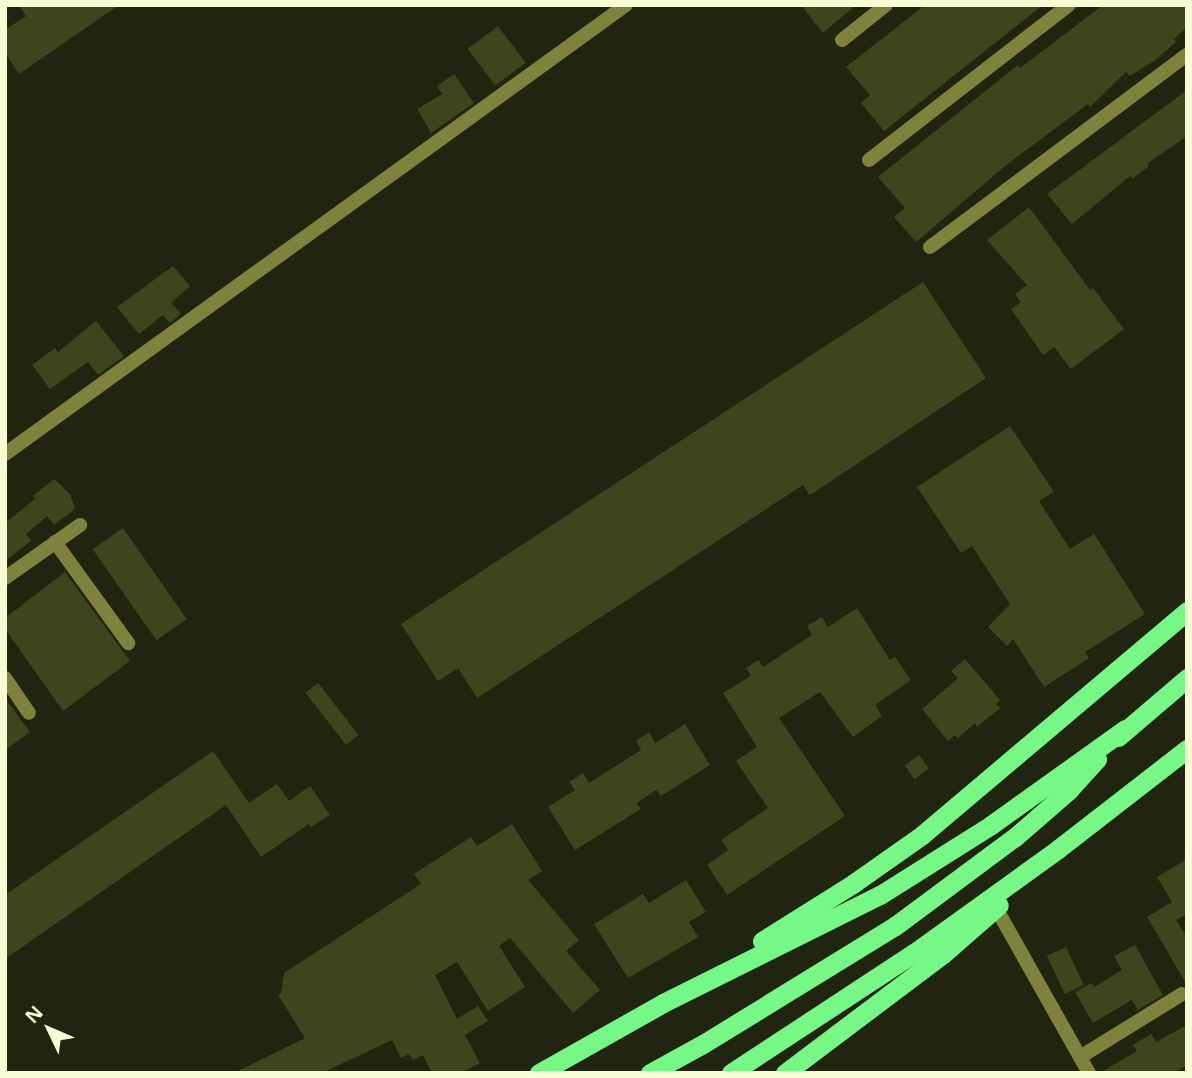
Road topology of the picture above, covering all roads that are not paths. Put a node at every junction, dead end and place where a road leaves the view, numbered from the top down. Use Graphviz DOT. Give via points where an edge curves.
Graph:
graph roads {
  1 [pos="626,5"];
  2 [pos="886,5"];
  3 [pos="1069,5"];
  4 [pos="842,40"];
  5 [pos="1187,54"];
  6 [pos="869,160"];
  7 [pos="930,247"];
  8 [pos="5,454"];
  9 [pos="80,525"];
  10 [pos="55,542"];
  11 [pos="5,578"];
  12 [pos="1187,611"];
  13 [pos="128,643"];
  14 [pos="5,678"];
  15 [pos="1187,678"];
  16 [pos="29,713"];
  17 [pos="1125,729"];
  18 [pos="1187,748"];
  19 [pos="1058,849"];
  20 [pos="996,908"];
  21 [pos="1182,994"];
  22 [pos="663,1003"];
  23 [pos="1080,1057"];
  24 [pos="539,1073"];
  25 [pos="650,1073"];
  26 [pos="731,1073"];
  27 [pos="785,1073"];
  28 [pos="1089,1073"];
  1 -- 8 [label="street"];
  2 -- 4 [label="street"];
  3 -- 6 [label="street"];
  5 -- 7 [label="street"];
  9 -- 10 [label="street"];
  10 -- 11 [label="street"];
  10 -- 13 [label="street"];
  12 -- 22 [label="highway" via="922,835"];
  14 -- 16 [label="street"];
  15 -- 17 [label="highway"];
  17 -- 22 [label="highway" via="991,825 880,895"];
  17 -- 25 [label="highway" via="1069,790 1015,837 895,926"];
  18 -- 19 [label="highway"];
  19 -- 20 [label="highway"];
  19 -- 26 [label="highway" via="914,953"];
  20 -- 23 [label="street"];
  20 -- 27 [label="highway" via="943,954"];
  21 -- 23 [label="street"];
  22 -- 24 [label="highway"];
  23 -- 28 [label="street"];
}
